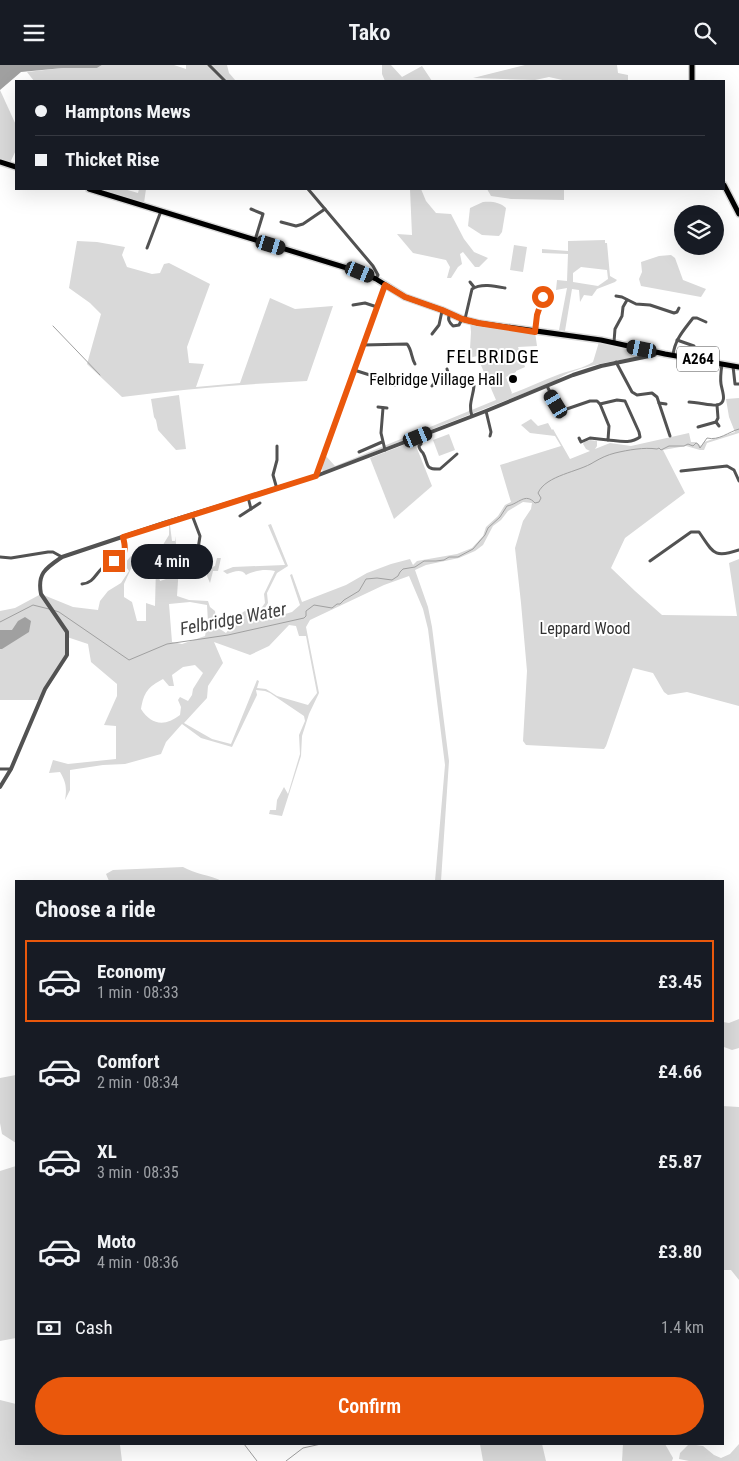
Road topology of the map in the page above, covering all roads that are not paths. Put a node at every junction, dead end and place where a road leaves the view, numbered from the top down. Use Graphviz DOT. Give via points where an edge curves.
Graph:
graph roads {
  1 [pos="209,65"];
  2 [pos="692,65"];
  3 [pos="224,80"];
  4 [pos="692,80"];
  5 [pos="0,162"];
  6 [pos="15,167"];
  7 [pos="725,187"];
  8 [pos="92,190"];
  9 [pos="309,190"];
  10 [pos="251,209"];
  11 [pos="325,209"];
  12 [pos="161,211"];
  13 [pos="739,214"];
  14 [pos="282,222"];
  15 [pos="255,240"];
  16 [pos="147,248"];
  17 [pos="376,279"];
  18 [pos="470,282"];
  19 [pos="385,285"];
  20 [pos="474,287"];
  21 [pos="505,288"];
  22 [pos="545,289"];
  23 [pos="616,296"];
  24 [pos="627,300"];
  25 [pos="353,305"];
  26 [pos="377,307"];
  27 [pos="679,308"];
  28 [pos="442,310"];
  29 [pos="450,314"];
  30 [pos="463,320"];
  31 [pos="706,322"];
  32 [pos="535,332"];
  33 [pos="432,334"];
  34 [pos="677,340"];
  35 [pos="614,343"];
  36 [pos="364,345"];
  37 [pos="694,346"];
  38 [pos="657,352"];
  39 [pos="673,355"];
  40 [pos="616,362"];
  41 [pos="416,364"];
  42 [pos="722,364"];
  43 [pos="736,366"];
  44 [pos="447,369"];
  45 [pos="354,370"];
  46 [pos="448,374"];
  47 [pos="739,384"];
  48 [pos="395,385"];
  49 [pos="432,386"];
  50 [pos="547,386"];
  51 [pos="689,402"];
  52 [pos="659,403"];
  53 [pos="600,404"];
  54 [pos="666,404"];
  55 [pos="717,405"];
  56 [pos="378,407"];
  57 [pos="486,411"];
  58 [pos="472,416"];
  59 [pos="716,422"];
  60 [pos="719,426"];
  61 [pos="698,427"];
  62 [pos="490,435"];
  63 [pos="670,436"];
  64 [pos="418,437"];
  65 [pos="608,440"];
  66 [pos="382,442"];
  67 [pos="277,446"];
  68 [pos="583,446"];
  69 [pos="385,450"];
  70 [pos="359,452"];
  71 [pos="457,453"];
  72 [pos="681,471"];
  73 [pos="316,476"];
  74 [pos="739,481"];
  75 [pos="277,489"];
  76 [pos="248,497"];
  77 [pos="260,503"];
  78 [pos="251,509"];
  79 [pos="192,515"];
  80 [pos="240,515"];
  81 [pos="123,537"];
  82 [pos="198,550"];
  83 [pos="739,550"];
  84 [pos="0,557"];
  85 [pos="62,557"];
  86 [pos="650,561"];
  87 [pos="82,584"];
  88 [pos="0,769"];
  89 [pos="11,769"];
  90 [pos="0,787"];
  1 -- 3 [label="street"];
  2 -- 4 [label="highway"];
  5 -- 6 [label="highway"];
  7 -- 13 [label="highway"];
  8 -- 12 [label="highway, A264"];
  9 -- 11 [label="street"];
  10 -- 15 [label="street" via="263,214"];
  11 -- 14 [label="street" via="303,224"];
  11 -- 17 [label="street" via="373,266 378,275"];
  12 -- 15 [label="highway, A264"];
  12 -- 16 [label="street"];
  15 -- 17 [label="highway, A264"];
  17 -- 19 [label="highway, A264"];
  18 -- 20 [label="street"];
  19 -- 26 [label="street"];
  19 -- 28 [label="highway, A264" via="405,297"];
  20 -- 21 [label="street"];
  20 -- 30 [label="street"];
  22 -- 32 [label="street"];
  23 -- 24 [label="street"];
  24 -- 27 [label="street" via="667,308 676,313"];
  24 -- 35 [label="street" via="615,329"];
  25 -- 26 [label="street" via="365,303"];
  26 -- 36 [label="street"];
  28 -- 29 [label="highway, A264"];
  28 -- 33 [label="street" via="439,325"];
  29 -- 30 [label="highway, A264"];
  29 -- 30 [label="street" via="449,322 453,326"];
  30 -- 32 [label="highway, A264"];
  31 -- 34 [label="street" via="693,318"];
  32 -- 35 [label="highway, A264"];
  34 -- 37 [label="street"];
  34 -- 39 [label="street"];
  35 -- 38 [label="highway, A264"];
  36 -- 41 [label="street" via="407,345"];
  36 -- 45 [label="street"];
  38 -- 39 [label="highway, A264"];
  38 -- 40 [label="street"];
  39 -- 42 [label="highway, A264"];
  40 -- 50 [label="street"];
  40 -- 52 [label="street" via="632,392 637,395 652,393"];
  42 -- 43 [label="highway, A264"];
  42 -- 55 [label="street" via="724,399"];
  43 -- 47 [label="street" via="735,384"];
  44 -- 46 [label="street"];
  45 -- 48 [label="street"];
  45 -- 73 [label="street"];
  46 -- 49 [label="street" via="437,379"];
  46 -- 58 [label="street" via="456,382 474,386 469,408"];
  50 -- 53 [label="street" via="558,412 590,401"];
  50 -- 57 [label="street"];
  51 -- 55 [label="street"];
  52 -- 54 [label="street"];
  52 -- 63 [label="street"];
  53 -- 65 [label="street" via="608,426"];
  53 -- 65 [label="street" via="625,401 640,437 627,442"];
  55 -- 59 [label="street"];
  56 -- 66 [label="street" via="385,408 380,433"];
  57 -- 58 [label="street"];
  57 -- 62 [label="street"];
  58 -- 64 [label="street"];
  59 -- 60 [label="street"];
  59 -- 61 [label="street"];
  64 -- 69 [label="street"];
  64 -- 71 [label="street" via="422,444 418,445 420,451 430,469 440,469"];
  65 -- 68 [label="street" via="580,440"];
  66 -- 69 [label="street"];
  66 -- 70 [label="street"];
  67 -- 75 [label="street" via="273,475"];
  69 -- 73 [label="street"];
  72 -- 74 [label="street" via="727,466 734,470"];
  73 -- 75 [label="street"];
  75 -- 76 [label="street"];
  76 -- 78 [label="street"];
  76 -- 79 [label="street"];
  77 -- 78 [label="street"];
  78 -- 80 [label="street"];
  79 -- 81 [label="street"];
  79 -- 82 [label="street" via="200,536"];
  81 -- 85 [label="street"];
  81 -- 87 [label="street" via="126,546 122,558 104,565 94,579"];
  83 -- 86 [label="street" via="724,555 714,552 699,532 690,531"];
  84 -- 85 [label="street" via="53,552"];
  85 -- 89 [label="street" via="41,577 42,594 67,632 67,655 46,689"];
  88 -- 89 [label="street"];
  89 -- 90 [label="street"];
}
